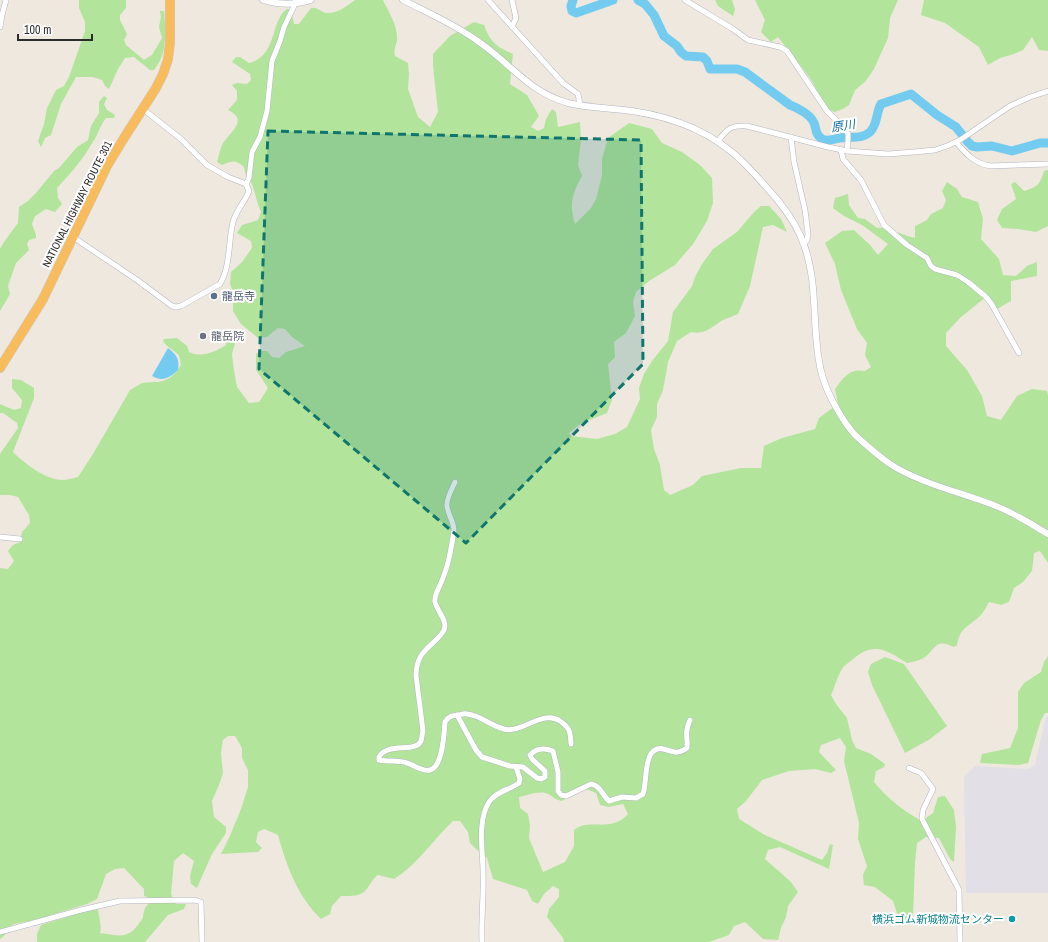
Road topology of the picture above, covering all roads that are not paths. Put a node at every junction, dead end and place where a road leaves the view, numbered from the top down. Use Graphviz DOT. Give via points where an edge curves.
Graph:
graph roads {
  1 [pos="6,0"];
  2 [pos="170,0"];
  3 [pos="263,0"];
  4 [pos="311,0"];
  5 [pos="403,0"];
  6 [pos="488,0"];
  7 [pos="512,0"];
  8 [pos="685,0"];
  9 [pos="295,2"];
  10 [pos="0,20"];
  11 [pos="0,27"];
  12 [pos="512,27"];
  13 [pos="1048,91"];
  14 [pos="580,105"];
  15 [pos="143,109"];
  16 [pos="791,137"];
  17 [pos="718,141"];
  18 [pos="958,141"];
  19 [pos="844,150"];
  20 [pos="1048,164"];
  21 [pos="246,184"];
  22 [pos="73,237"];
  23 [pos="804,244"];
  24 [pos="1019,353"];
  25 [pos="0,368"];
  26 [pos="455,482"];
  27 [pos="1048,534"];
  28 [pos="0,537"];
  29 [pos="20,539"];
  30 [pos="457,715"];
  31 [pos="690,720"];
  32 [pos="571,744"];
  33 [pos="516,767"];
  34 [pos="909,768"];
  35 [pos="0,932"];
  36 [pos="202,942"];
  37 [pos="482,942"];
  38 [pos="960,942"];
  1 -- 10 [label="street"];
  2 -- 15 [label="highway, NATIONAL HIGHWAY ROUTE 301" via="168,60 156,88"];
  3 -- 9 [label="street" via="281,4"];
  4 -- 9 [label="street"];
  5 -- 14 [label="street" via="478,41 539,91"];
  6 -- 12 [label="street"];
  7 -- 12 [label="street" via="516,18"];
  8 -- 19 [label="street" via="748,40 775,46 787,52 827,111 848,134"];
  9 -- 21 [label="street" via="272,61 267,111 260,137 252,152"];
  10 -- 11 [label="street"];
  12 -- 14 [label="street" via="563,83 578,94"];
  13 -- 18 [label="street" via="1010,106"];
  14 -- 17 [label="street" via="664,117"];
  15 -- 21 [label="street" via="181,139 207,165"];
  15 -- 22 [label="highway, NATIONAL HIGHWAY ROUTE 301" via="107,166"];
  16 -- 17 [label="street" via="737,126 730,128"];
  16 -- 19 [label="street"];
  16 -- 23 [label="street" via="794,162 806,210 808,234"];
  17 -- 23 [label="street" via="742,161 788,214"];
  18 -- 19 [label="street" via="935,150 914,152 888,154"];
  18 -- 20 [label="street" via="963,150 983,165"];
  19 -- 24 [label="street" via="843,158 861,180 884,225 927,258 935,269 957,275 985,296"];
  21 -- 22 [label="street" via="249,191 233,221 223,279 214,288 181,306 172,306"];
  22 -- 25 [label="highway, NATIONAL HIGHWAY ROUTE 301" via="43,299"];
  23 -- 27 [label="street" via="812,284 821,372 832,401 853,433 891,465 998,507"];
  26 -- 30 [label="street" via="447,506 454,532 446,573 436,593 435,602 445,629 423,652 416,666 422,740 413,746 384,751 380,754 380,760 406,763 430,771 437,765 441,755 445,722 451,716"];
  28 -- 29 [label="street"];
  30 -- 32 [label="street" via="477,717 504,730 550,717 556,718 567,726"];
  30 -- 33 [label="street" via="482,756"];
  31 -- 33 [label="street" via="686,734 687,748 675,754 657,748 652,751 648,761 646,788 643,794 636,798 622,797 609,801 598,787 591,784 566,796 561,795 558,791 555,754 546,748 530,756 545,771 545,777 536,778 522,767"];
  33 -- 37 [label="street" via="519,783 494,796 485,810 483,820"];
  34 -- 38 [label="street" via="921,773 933,789 923,810 922,819 959,890"];
  35 -- 36 [label="street" via="120,901 195,900 201,902"];
}
